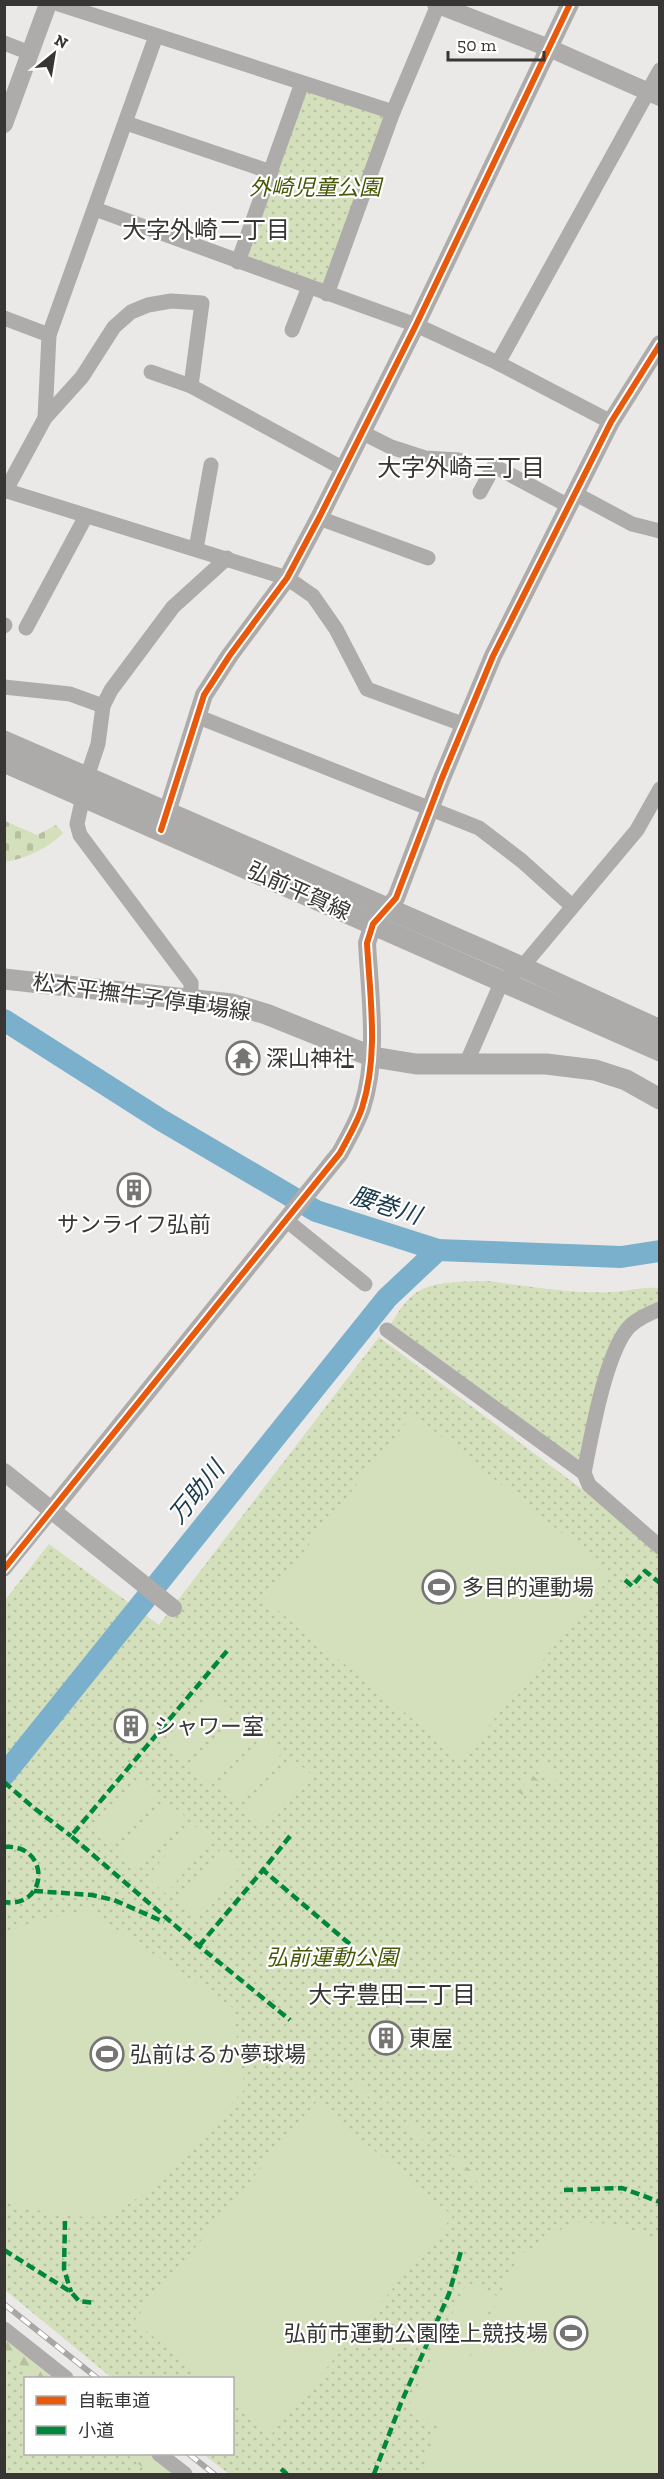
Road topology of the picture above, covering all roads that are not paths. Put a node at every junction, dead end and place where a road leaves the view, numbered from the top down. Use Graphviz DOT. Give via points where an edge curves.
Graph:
graph roads {
  1 [pos="48,4"];
  2 [pos="59,4"];
  3 [pos="570,4"];
  4 [pos="437,5"];
  5 [pos="156,36"];
  6 [pos="4,43"];
  7 [pos="549,48"];
  8 [pos="30,53"];
  9 [pos="660,70"];
  10 [pos="302,83"];
  11 [pos="654,95"];
  12 [pos="393,112"];
  13 [pos="126,123"];
  14 [pos="4,124"];
  15 [pos="271,172"];
  16 [pos="95,209"];
  17 [pos="238,262"];
  18 [pos="309,287"];
  19 [pos="327,294"];
  20 [pos="4,318"];
  21 [pos="416,325"];
  22 [pos="292,330"];
  23 [pos="49,335"];
  24 [pos="660,344"];
  25 [pos="498,363"];
  26 [pos="151,372"];
  27 [pos="191,386"];
  28 [pos="45,418"];
  29 [pos="611,422"];
  30 [pos="363,433"];
  31 [pos="459,460"];
  32 [pos="212,465"];
  33 [pos="344,469"];
  34 [pos="5,490"];
  35 [pos="480,492"];
  36 [pos="572,500"];
  37 [pos="86,516"];
  38 [pos="320,518"];
  39 [pos="660,531"];
  40 [pos="196,549"];
  41 [pos="227,558"];
  42 [pos="428,558"];
  43 [pos="287,578"];
  44 [pos="26,628"];
  45 [pos="4,687"];
  46 [pos="103,706"];
  47 [pos="196,716"];
  48 [pos="465,725"];
  49 [pos="4,741"];
  50 [pos="4,762"];
  51 [pos="85,786"];
  52 [pos="660,789"];
  53 [pos="432,810"];
  54 [pos="164,821"];
  55 [pos="572,906"];
  56 [pos="379,916"];
  57 [pos="522,967"];
  58 [pos="4,979"];
  59 [pos="502,981"];
  60 [pos="191,999"];
  61 [pos="660,1030"];
  62 [pos="660,1051"];
  63 [pos="373,1057"];
  64 [pos="466,1064"];
  65 [pos="660,1099"];
  66 [pos="288,1216"];
  67 [pos="365,1284"];
  68 [pos="660,1309"];
  69 [pos="387,1330"];
  70 [pos="4,1472"];
  71 [pos="584,1473"];
  72 [pos="52,1510"];
  73 [pos="660,1548"];
  74 [pos="4,1569"];
  75 [pos="167,1603"];
  76 [pos="4,2329"];
  77 [pos="64,2377"];
  78 [pos="160,2455"];
  79 [pos="185,2475"];
  1 -- 8 [label="street"];
  2 -- 5 [label="street"];
  3 -- 7 [label="street"];
  4 -- 7 [label="street"];
  4 -- 12 [label="street"];
  5 -- 10 [label="street"];
  5 -- 13 [label="street"];
  6 -- 8 [label="street"];
  7 -- 11 [label="street"];
  7 -- 21 [label="street"];
  8 -- 14 [label="street"];
  9 -- 11 [label="street"];
  10 -- 12 [label="street"];
  10 -- 15 [label="street"];
  11 -- 25 [label="street"];
  12 -- 19 [label="street"];
  13 -- 15 [label="street"];
  13 -- 16 [label="street"];
  15 -- 17 [label="street"];
  16 -- 17 [label="street"];
  16 -- 23 [label="street"];
  17 -- 18 [label="street"];
  18 -- 19 [label="street"];
  18 -- 22 [label="street"];
  19 -- 21 [label="street"];
  20 -- 23 [label="street"];
  21 -- 25 [label="street"];
  21 -- 30 [label="street"];
  23 -- 28 [label="street"];
  24 -- 29 [label="street"];
  25 -- 29 [label="street"];
  26 -- 27 [label="street"];
  27 -- 28 [label="street" via="202,303 171,301 148,305 131,312 114,327 82,377"];
  27 -- 33 [label="street"];
  28 -- 34 [label="street"];
  29 -- 36 [label="street"];
  30 -- 31 [label="street" via="424,458"];
  30 -- 33 [label="street"];
  32 -- 40 [label="street"];
  33 -- 38 [label="street"];
  34 -- 37 [label="street"];
  35 -- 36 [label="street" via="494,466"];
  36 -- 39 [label="street"];
  36 -- 48 [label="street" via="493,656"];
  37 -- 40 [label="street"];
  37 -- 44 [label="street"];
  38 -- 42 [label="street"];
  38 -- 43 [label="street"];
  40 -- 41 [label="street"];
  41 -- 43 [label="street"];
  41 -- 46 [label="street" via="173,607"];
  43 -- 47 [label="street" via="216,674"];
  43 -- 48 [label="street" via="313,596 336,629 367,689"];
  45 -- 46 [label="street" via="70,694"];
  46 -- 51 [label="street" via="98,744"];
  47 -- 53 [label="street"];
  47 -- 54 [label="street"];
  48 -- 53 [label="street"];
  49 -- 51 [label="main road, 弘前平賀線"];
  50 -- 51 [label="main road, 弘前平賀線"];
  51 -- 54 [label="main road, 弘前平賀線"];
  51 -- 60 [label="street" via="77,824 80,835 191,983"];
  52 -- 55 [label="street" via="637,830"];
  53 -- 55 [label="street" via="479,828"];
  53 -- 56 [label="street" via="396,898"];
  54 -- 56 [label="main road, 弘前平賀線"];
  55 -- 57 [label="street"];
  56 -- 57 [label="main road, 弘前平賀線"];
  56 -- 59 [label="main road, 弘前平賀線"];
  56 -- 63 [label="street" via="367,943"];
  57 -- 59 [label="street"];
  57 -- 61 [label="main road, 弘前平賀線"];
  58 -- 60 [label="main road, 松木平撫牛子停車場線"];
  59 -- 62 [label="main road, 弘前平賀線"];
  59 -- 64 [label="street"];
  60 -- 63 [label="main road, 松木平撫牛子停車場線" via="266,1014"];
  63 -- 64 [label="main road, 松木平撫牛子停車場線" via="416,1064"];
  63 -- 66 [label="street" via="362,1108 340,1153"];
  64 -- 65 [label="main road, 松木平撫牛子停車場線" via="546,1064 595,1070 626,1080"];
  66 -- 67 [label="street"];
  66 -- 72 [label="street"];
  68 -- 71 [label="street" via="630,1326 616,1350 600,1394"];
  69 -- 71 [label="street"];
  70 -- 72 [label="street"];
  71 -- 73 [label="street" via="589,1485"];
  72 -- 74 [label="street"];
  72 -- 75 [label="street"];
  76 -- 77 [label="street"];
  78 -- 79 [label="street"];
}
